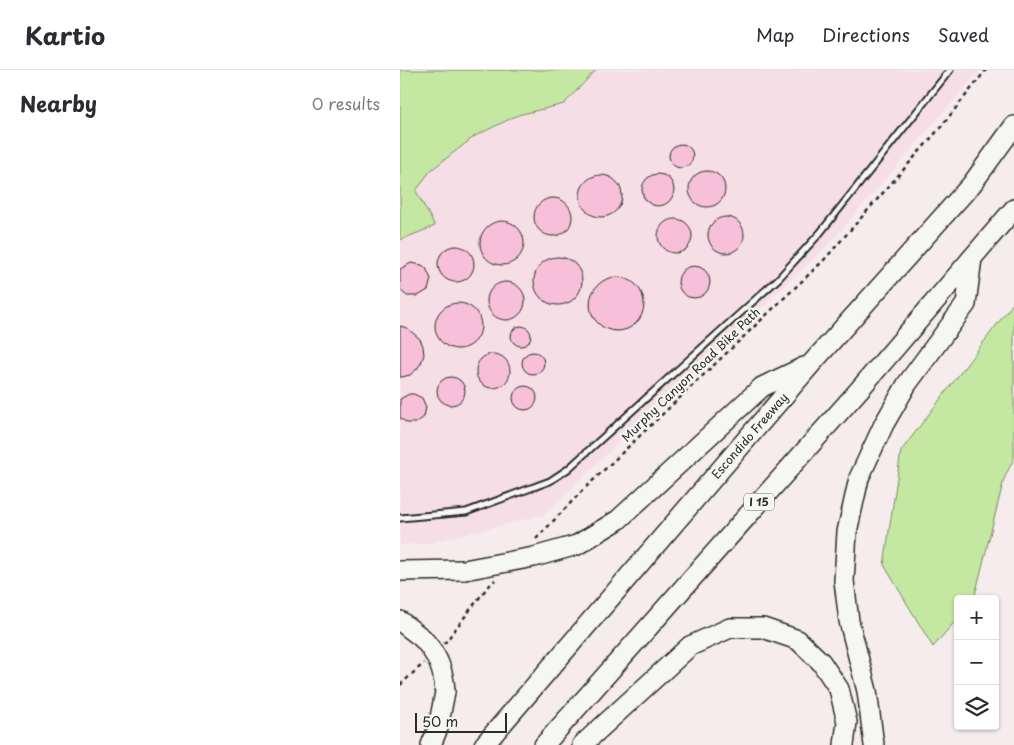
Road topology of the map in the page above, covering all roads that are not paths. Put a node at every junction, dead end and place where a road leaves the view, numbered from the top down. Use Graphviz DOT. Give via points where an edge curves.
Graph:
graph roads {
  1 [pos="950,70"];
  2 [pos="1014,126"];
  3 [pos="1014,210"];
  4 [pos="972,258"];
  5 [pos="812,363"];
  6 [pos="400,518"];
  7 [pos="400,571"];
  8 [pos="400,620"];
  9 [pos="430,745"];
  10 [pos="484,745"];
  11 [pos="544,745"];
  12 [pos="582,745"];
  13 [pos="844,745"];
  14 [pos="874,745"];
  1 -- 6 [label="lane" via="820,233 778,279 568,469 550,481 466,512"];
  2 -- 5 [label="highway, Escondido Freeway" via="972,184"];
  3 -- 4 [label="highway, I 15"];
  4 -- 11 [label="highway, I 15"];
  4 -- 14 [label="highway" via="966,304 907,384 884,424 859,478 847,532 845,589 867,691"];
  5 -- 7 [label="highway, bridge" via="762,387 618,520 577,545 464,570"];
  5 -- 10 [label="highway, Escondido Freeway"];
  8 -- 9 [label="highway, bridge" via="431,648 444,678 445,692 438,728"];
  12 -- 13 [label="highway" via="690,646 730,628 763,628 798,640 821,662 839,689 847,722"];
}
